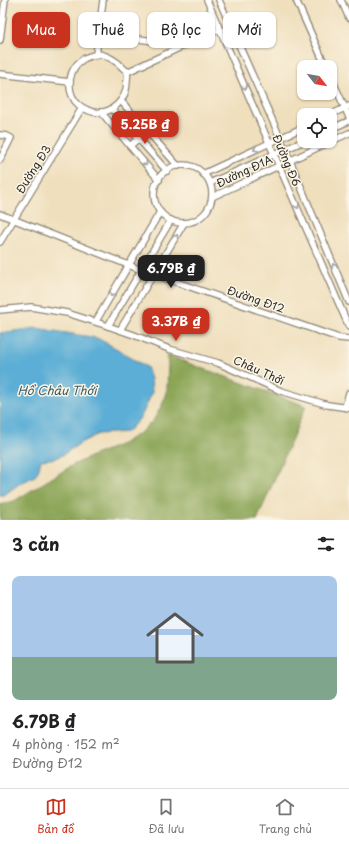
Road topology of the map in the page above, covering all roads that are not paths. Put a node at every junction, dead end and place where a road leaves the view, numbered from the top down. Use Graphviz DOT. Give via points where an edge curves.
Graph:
graph roads {
  1 [pos="4,0"];
  2 [pos="102,0"];
  3 [pos="207,0"];
  4 [pos="219,0"];
  5 [pos="296,0"];
  6 [pos="341,0"];
  7 [pos="222,8"];
  8 [pos="101,12"];
  9 [pos="212,12"];
  10 [pos="215,18"];
  11 [pos="349,18"];
  12 [pos="220,29"];
  13 [pos="215,31"];
  14 [pos="0,40"];
  15 [pos="97,48"];
  16 [pos="180,48"];
  17 [pos="96,55"];
  18 [pos="323,60"];
  19 [pos="246,62"];
  20 [pos="236,66"];
  21 [pos="127,72"];
  22 [pos="0,74"];
  23 [pos="70,82"];
  24 [pos="337,88"];
  25 [pos="121,101"];
  26 [pos="347,107"];
  27 [pos="82,108"];
  28 [pos="112,109"];
  29 [pos="101,112"];
  30 [pos="337,112"];
  31 [pos="349,117"];
  32 [pos="349,121"];
  33 [pos="337,126"];
  34 [pos="147,130"];
  35 [pos="297,130"];
  36 [pos="349,133"];
  37 [pos="0,135"];
  38 [pos="280,138"];
  39 [pos="138,139"];
  40 [pos="269,143"];
  41 [pos="297,144"];
  42 [pos="130,146"];
  43 [pos="285,149"];
  44 [pos="274,154"];
  45 [pos="0,160"];
  46 [pos="290,161"];
  47 [pos="178,166"];
  48 [pos="279,166"];
  49 [pos="167,170"];
  50 [pos="203,174"];
  51 [pos="159,180"];
  52 [pos="210,183"];
  53 [pos="212,197"];
  54 [pos="160,212"];
  55 [pos="0,214"];
  56 [pos="313,216"];
  57 [pos="14,219"];
  58 [pos="171,220"];
  59 [pos="303,221"];
  60 [pos="184,223"];
  61 [pos="0,242"];
  62 [pos="129,265"];
  63 [pos="141,270"];
  64 [pos="154,274"];
  65 [pos="340,278"];
  66 [pos="330,283"];
  67 [pos="349,302"];
  68 [pos="0,310"];
  69 [pos="96,321"];
  70 [pos="108,326"];
  71 [pos="349,327"];
  72 [pos="120,330"];
  73 [pos="349,339"];
  74 [pos="349,393"];
  75 [pos="347,407"];
  1 -- 14 [label="street"];
  2 -- 8 [label="street"];
  3 -- 9 [label="street, Đường Đ6"];
  4 -- 7 [label="street, Đường Đ6"];
  5 -- 18 [label="street"];
  6 -- 11 [label="street"];
  7 -- 9 [label="street"];
  7 -- 19 [label="street, Đường Đ6"];
  10 -- 12 [label="street, Đường Đ6"];
  12 -- 13 [label="street"];
  12 -- 20 [label="street, Đường Đ6"];
  15 -- 17 [label="street"];
  16 -- 21 [label="street"];
  17 -- 21 [label="street" via="108,56"];
  17 -- 23 [label="street" via="82,59 71,73"];
  19 -- 20 [label="street"];
  19 -- 38 [label="street, Đường Đ6"];
  20 -- 40 [label="street, Đường Đ6, one-way"];
  21 -- 25 [label="street" via="127,89"];
  22 -- 23 [label="street"];
  23 -- 27 [label="street" via="75,101"];
  24 -- 26 [label="street"];
  25 -- 28 [label="street"];
  25 -- 34 [label="street"];
  26 -- 30 [label="street"];
  26 -- 31 [label="street"];
  27 -- 29 [label="street"];
  27 -- 57 [label="street, Đường Đ3"];
  28 -- 29 [label="street"];
  28 -- 39 [label="street"];
  29 -- 42 [label="street"];
  32 -- 33 [label="street"];
  34 -- 39 [label="street"];
  34 -- 47 [label="street"];
  35 -- 38 [label="street, Đường Đ1A"];
  36 -- 46 [label="street, Đường Đ1A"];
  37 -- 45 [label="street" via="11,138"];
  38 -- 40 [label="street, Đường Đ1A"];
  38 -- 43 [label="street, Đường Đ6"];
  39 -- 42 [label="street"];
  39 -- 49 [label="street"];
  40 -- 44 [label="street, Đường Đ6"];
  40 -- 50 [label="street, Đường Đ1A, one-way"];
  41 -- 43 [label="street, Đường Đ1A"];
  42 -- 51 [label="street, one-way"];
  43 -- 44 [label="street, Đường Đ1A"];
  43 -- 46 [label="street, Đường Đ6"];
  44 -- 48 [label="street, Đường Đ6"];
  44 -- 52 [label="street, Đường Đ1A"];
  46 -- 48 [label="street, Đường Đ1A"];
  46 -- 56 [label="street, Đường Đ6"];
  47 -- 49 [label="street"];
  47 -- 50 [label="street" via="191,166"];
  48 -- 53 [label="street, Đường Đ1A"];
  48 -- 59 [label="street, Đường Đ6, one-way"];
  49 -- 51 [label="street"];
  50 -- 52 [label="street"];
  51 -- 54 [label="street" via="154,194"];
  52 -- 53 [label="street"];
  53 -- 60 [label="street" via="206,212 192,222"];
  54 -- 58 [label="street"];
  54 -- 62 [label="street"];
  55 -- 57 [label="street, Đường Đ12"];
  56 -- 59 [label="street"];
  65 -- 56 [label="street, Đường Đ6, one-way"];
  57 -- 61 [label="street, Đường Đ3"];
  57 -- 62 [label="street, Đường Đ12"];
  58 -- 60 [label="street"];
  58 -- 63 [label="street"];
  59 -- 66 [label="street, Đường Đ6"];
  64 -- 60 [label="street, one-way"];
  62 -- 63 [label="street, Đường Đ12"];
  62 -- 69 [label="street, one-way"];
  63 -- 64 [label="street, Đường Đ12"];
  63 -- 70 [label="street"];
  64 -- 72 [label="street"];
  64 -- 73 [label="street, Đường Đ12"];
  65 -- 66 [label="street"];
  65 -- 67 [label="street, Đường Đ6"];
  66 -- 71 [label="street, Đường Đ6"];
  68 -- 69 [label="street, Châu Thới" via="31,307"];
  69 -- 70 [label="street, Châu Thới"];
  70 -- 72 [label="street, Châu Thới"];
  72 -- 75 [label="street, Châu Thới" via="169,349 218,363 281,391 328,405"];
  74 -- 75 [label="street"];
}
